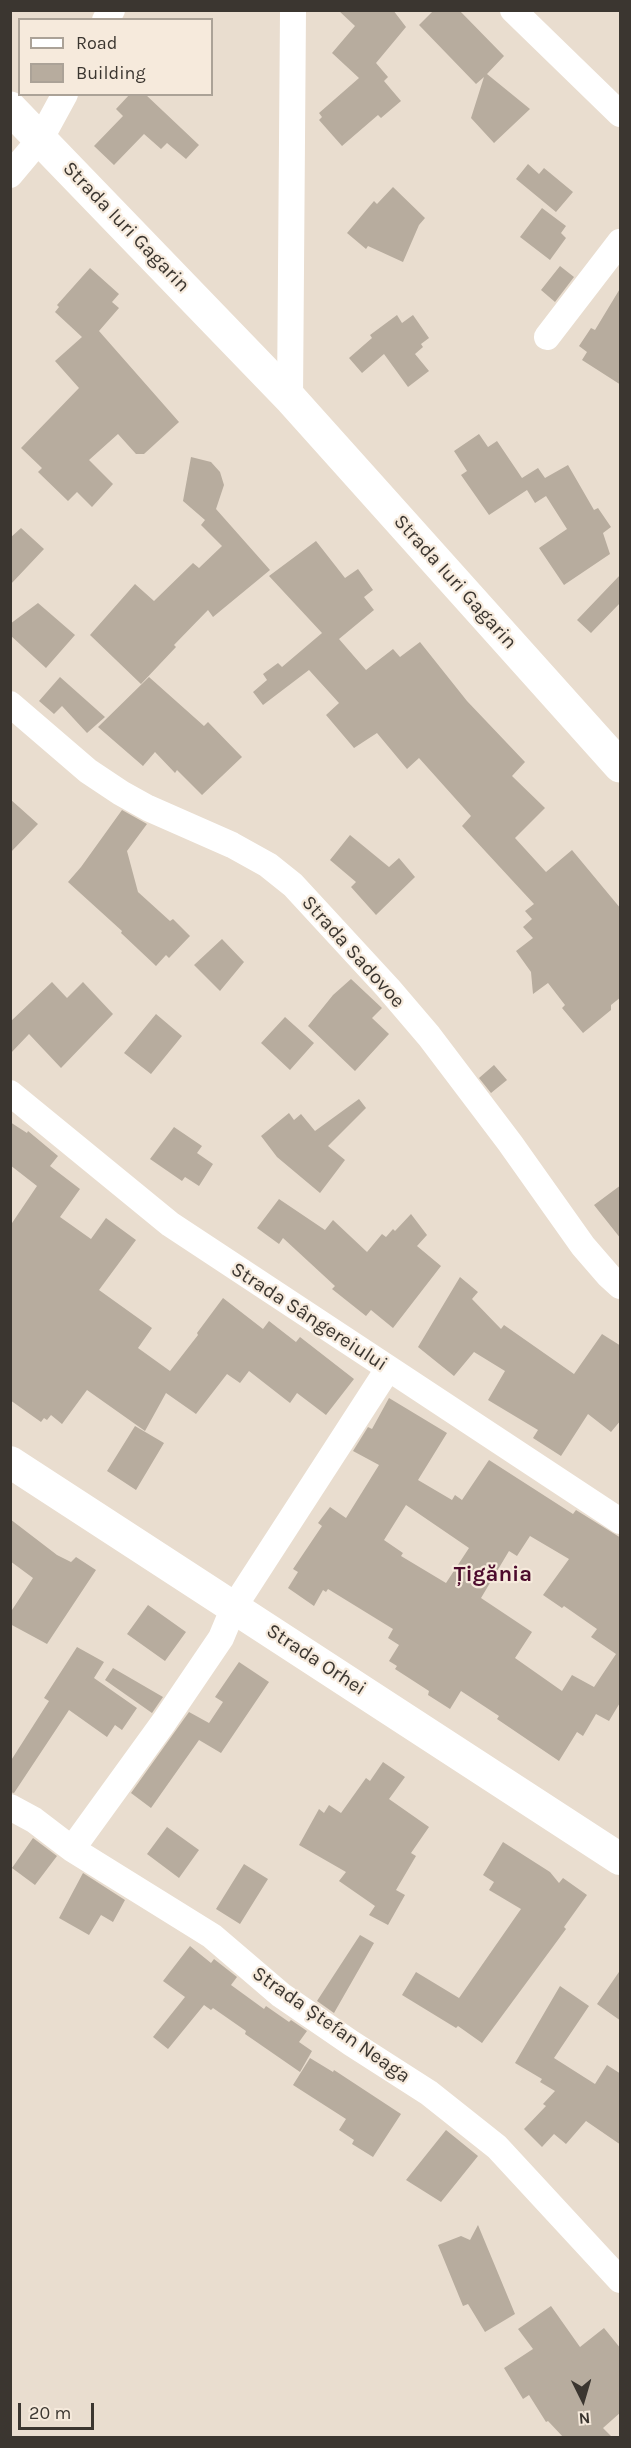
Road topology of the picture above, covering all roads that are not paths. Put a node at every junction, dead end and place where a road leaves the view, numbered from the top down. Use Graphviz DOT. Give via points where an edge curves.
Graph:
graph roads {
  1 [pos="293,10"];
  2 [pos="513,10"];
  3 [pos="64,96"];
  4 [pos="10,108"];
  5 [pos="621,114"];
  6 [pos="41,138"];
  7 [pos="10,175"];
  8 [pos="621,242"];
  9 [pos="547,338"];
  10 [pos="290,398"];
  11 [pos="10,704"];
  12 [pos="621,766"];
  13 [pos="10,1093"];
  14 [pos="621,1286"];
  15 [pos="388,1369"];
  16 [pos="10,1462"];
  17 [pos="621,1521"];
  18 [pos="234,1607"];
  19 [pos="10,1807"];
  20 [pos="72,1849"];
  21 [pos="621,1859"];
  22 [pos="621,2280"];
  1 -- 10 [label="street"];
  2 -- 5 [label="street"];
  3 -- 6 [label="street"];
  4 -- 6 [label="main road, Strada Iuri Gagarin"];
  6 -- 7 [label="street"];
  6 -- 10 [label="main road, Strada Iuri Gagarin"];
  8 -- 9 [label="street"];
  10 -- 12 [label="main road, Strada Iuri Gagarin"];
  11 -- 14 [label="street, Strada Sadovoe" via="88,771 148,808 268,865 292,885 429,1036 583,1246"];
  13 -- 15 [label="street, Strada Sângereiului" via="170,1224"];
  15 -- 17 [label="street, Strada Sângereiului"];
  15 -- 18 [label="street"];
  16 -- 18 [label="street, Strada Orhei"];
  18 -- 20 [label="street" via="221,1638"];
  18 -- 21 [label="street, Strada Orhei"];
  19 -- 20 [label="street, Strada Ștefan Neaga"];
  20 -- 22 [label="street, Strada Ștefan Neaga" via="212,1936 281,1995 429,2092 497,2147"];
}
